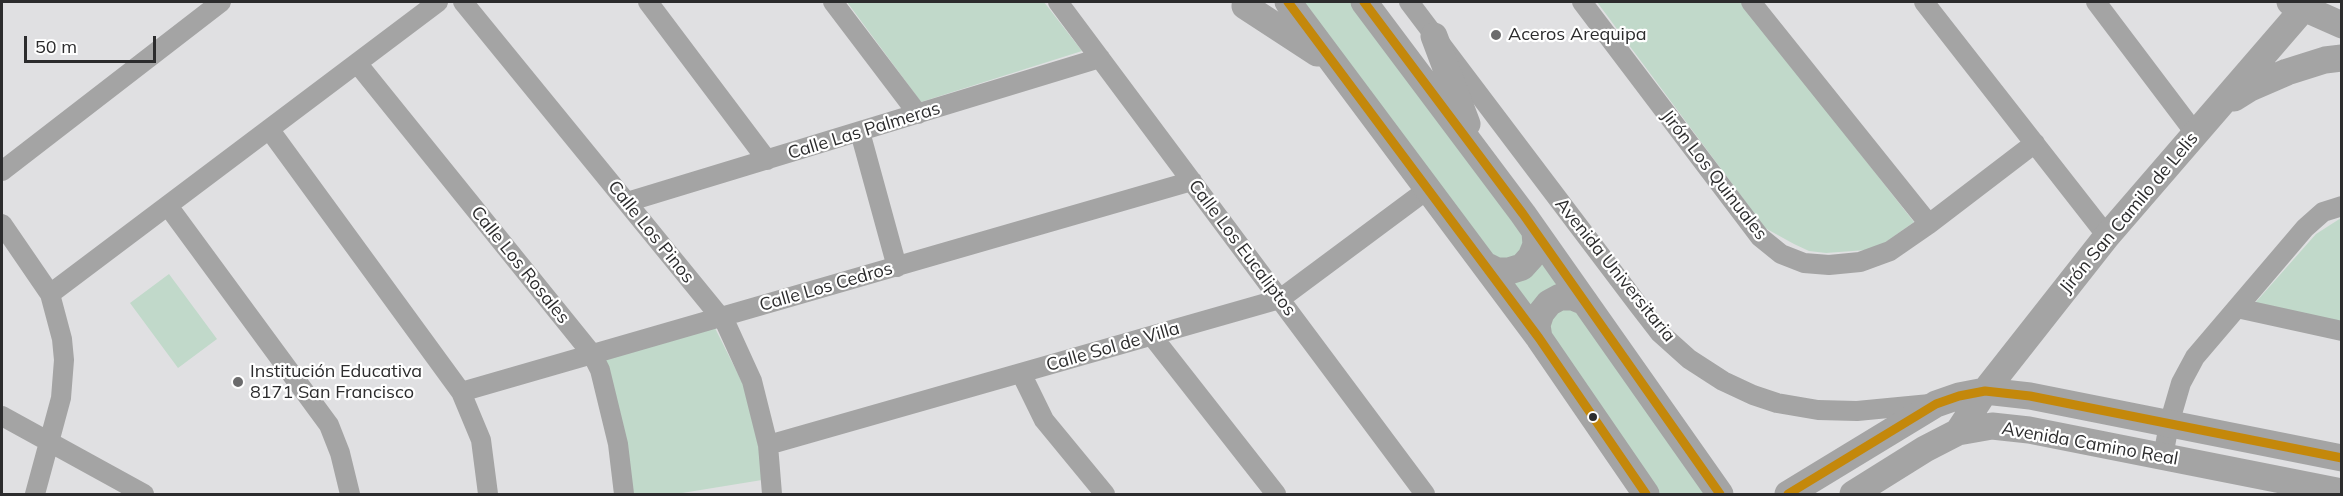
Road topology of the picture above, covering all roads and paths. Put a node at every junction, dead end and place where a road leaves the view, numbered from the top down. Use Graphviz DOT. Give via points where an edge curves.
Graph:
graph roads {
  1 [pos="221,2"];
  2 [pos="438,2"];
  3 [pos="463,2"];
  4 [pos="648,2"];
  5 [pos="833,2"];
  6 [pos="1058,2"];
  7 [pos="1288,2"];
  8 [pos="1364,2"];
  9 [pos="1409,2"];
  10 [pos="1582,2"];
  11 [pos="1751,2"];
  12 [pos="1924,2"];
  13 [pos="2096,2"];
  14 [pos="2301,4"];
  15 [pos="1245,6"];
  16 [pos="2342,25"];
  17 [pos="1434,36"];
  18 [pos="1100,58"];
  19 [pos="2342,58"];
  20 [pos="357,63"];
  21 [pos="1335,64"];
  22 [pos="2215,110"];
  23 [pos="918,114"];
  24 [pos="269,129"];
  25 [pos="860,132"];
  26 [pos="2195,133"];
  27 [pos="2035,143"];
  28 [pos="1477,153"];
  29 [pos="767,160"];
  30 [pos="2,171"];
  31 [pos="1192,182"];
  32 [pos="1428,189"];
  33 [pos="627,202"];
  34 [pos="168,206"];
  35 [pos="2342,206"];
  36 [pos="2,224"];
  37 [pos="1929,224"];
  38 [pos="1535,232"];
  39 [pos="2107,236"];
  40 [pos="1485,265"];
  41 [pos="897,267"];
  42 [pos="50,294"];
  43 [pos="1280,299"];
  44 [pos="1585,302"];
  45 [pos="2237,308"];
  46 [pos="720,318"];
  47 [pos="2342,331"];
  48 [pos="1152,336"];
  49 [pos="1539,338"];
  50 [pos="592,354"];
  51 [pos="1021,373"];
  52 [pos="1985,391"];
  53 [pos="460,392"];
  54 [pos="1936,404"];
  55 [pos="2,416"];
  56 [pos="2169,424"];
  57 [pos="1958,432"];
  58 [pos="50,444"];
  59 [pos="768,445"];
  60 [pos="2163,457"];
  61 [pos="2342,458"];
  62 [pos="1884,484"];
  63 [pos="2342,492"];
  64 [pos="35,495"];
  65 [pos="144,495"];
  66 [pos="350,495"];
  67 [pos="488,495"];
  68 [pos="624,495"];
  69 [pos="772,495"];
  70 [pos="1105,495"];
  71 [pos="1276,495"];
  72 [pos="1425,495"];
  73 [pos="1646,495"];
  74 [pos="1720,495"];
  75 [pos="1788,495"];
  76 [pos="1853,495"];
  1 -- 30 [label="street"];
  2 -- 20 [label="street"];
  3 -- 33 [label="street, Calle Los Pinos"];
  4 -- 29 [label="street"];
  5 -- 23 [label="street"];
  6 -- 18 [label="street, Calle Los Eucaliptos"];
  7 -- 21 [label="main road"];
  8 -- 28 [label="main road, Avenida Universitaria"];
  9 -- 17 [label="street, Avenida Universitaria"];
  10 -- 37 [label="street, Jirón Los Quinuales" via="1760,237 1780,254 1804,263 1860,262 1890,250"];
  11 -- 37 [label="street"];
  12 -- 27 [label="street"];
  13 -- 26 [label="street"];
  14 -- 16 [label="main road"];
  14 -- 22 [label="main road, Jirón San Camilo de Lelis"];
  15 -- 21 [label="main road"];
  17 -- 28 [label="main road"];
  17 -- 54 [label="street, Avenida Universitaria" via="1660,333 1689,359 1723,381 1777,403 1857,411"];
  18 -- 23 [label="street, Calle Las Palmeras"];
  18 -- 31 [label="street, Calle Los Eucaliptos"];
  19 -- 22 [label="main road" via="2286,72"];
  20 -- 24 [label="street"];
  20 -- 50 [label="street, Calle Los Rosales"];
  21 -- 32 [label="main road"];
  22 -- 26 [label="main road, Jirón San Camilo de Lelis"];
  23 -- 25 [label="street, Calle Las Palmeras"];
  24 -- 34 [label="street"];
  24 -- 53 [label="street"];
  25 -- 29 [label="street, Calle Las Palmeras"];
  25 -- 41 [label="street"];
  26 -- 39 [label="main road, Jirón San Camilo de Lelis"];
  27 -- 37 [label="street, Jirón Los Quinuales"];
  27 -- 39 [label="street"];
  28 -- 38 [label="main road, Avenida Universitaria"];
  29 -- 33 [label="street, Calle Las Palmeras"];
  31 -- 41 [label="street, Calle Los Cedros"];
  31 -- 43 [label="street, Calle Los Eucaliptos"];
  32 -- 40 [label="main road"];
  32 -- 43 [label="street, Calle Sol de Villa"];
  33 -- 46 [label="street, Calle Los Pinos"];
  34 -- 42 [label="street"];
  34 -- 66 [label="street" via="329,425"];
  35 -- 45 [label="street" via="2322,212 2305,228"];
  36 -- 42 [label="street"];
  38 -- 40 [label="main road" via="1536,245 1522,267 1509,272"];
  38 -- 44 [label="main road, Avenida Universitaria"];
  39 -- 52 [label="main road, Jirón San Camilo de Lelis"];
  40 -- 49 [label="main road"];
  41 -- 46 [label="street, Calle Los Cedros"];
  42 -- 58 [label="street" via="64,360 61,398"];
  43 -- 48 [label="street, Calle Sol de Villa"];
  43 -- 72 [label="street, Calle Los Eucaliptos"];
  44 -- 49 [label="main road" via="1560,297 1549,303 1537,325"];
  44 -- 74 [label="main road, Avenida Universitaria"];
  45 -- 47 [label="street"];
  45 -- 56 [label="street" via="2194,357 2181,383"];
  46 -- 50 [label="street, Calle Los Cedros"];
  46 -- 59 [label="street, Calle Los Pinos" via="752,381"];
  48 -- 51 [label="street, Calle Sol de Villa"];
  48 -- 71 [label="street"];
  49 -- 73 [label="main road"];
  50 -- 53 [label="street, Calle Los Cedros"];
  50 -- 68 [label="street, Calle Los Rosales" via="600,370 615,434"];
  51 -- 59 [label="street, Calle Sol de Villa"];
  51 -- 70 [label="street" via="1044,420"];
  52 -- 54 [label="main road, Avenida Camino Real"];
  52 -- 56 [label="main road, Avenida Camino Real" via="2030,396"];
  52 -- 57 [label="main road, Jirón San Camilo de Lelis"];
  53 -- 67 [label="street" via="481,440"];
  54 -- 75 [label="main road, Avenida Camino Real"];
  55 -- 58 [label="street"];
  56 -- 60 [label="street"];
  56 -- 61 [label="main road, Avenida Camino Real"];
  57 -- 60 [label="main road, Avenida Camino Real" via="1992,426 2029,430"];
  57 -- 62 [label="main road, Avenida Camino Real"];
  58 -- 64 [label="street"];
  58 -- 65 [label="street"];
  59 -- 69 [label="street, Calle Los Pinos"];
  60 -- 63 [label="main road, Avenida Camino Real"];
  62 -- 76 [label="main road, Avenida Camino Real"];
}
